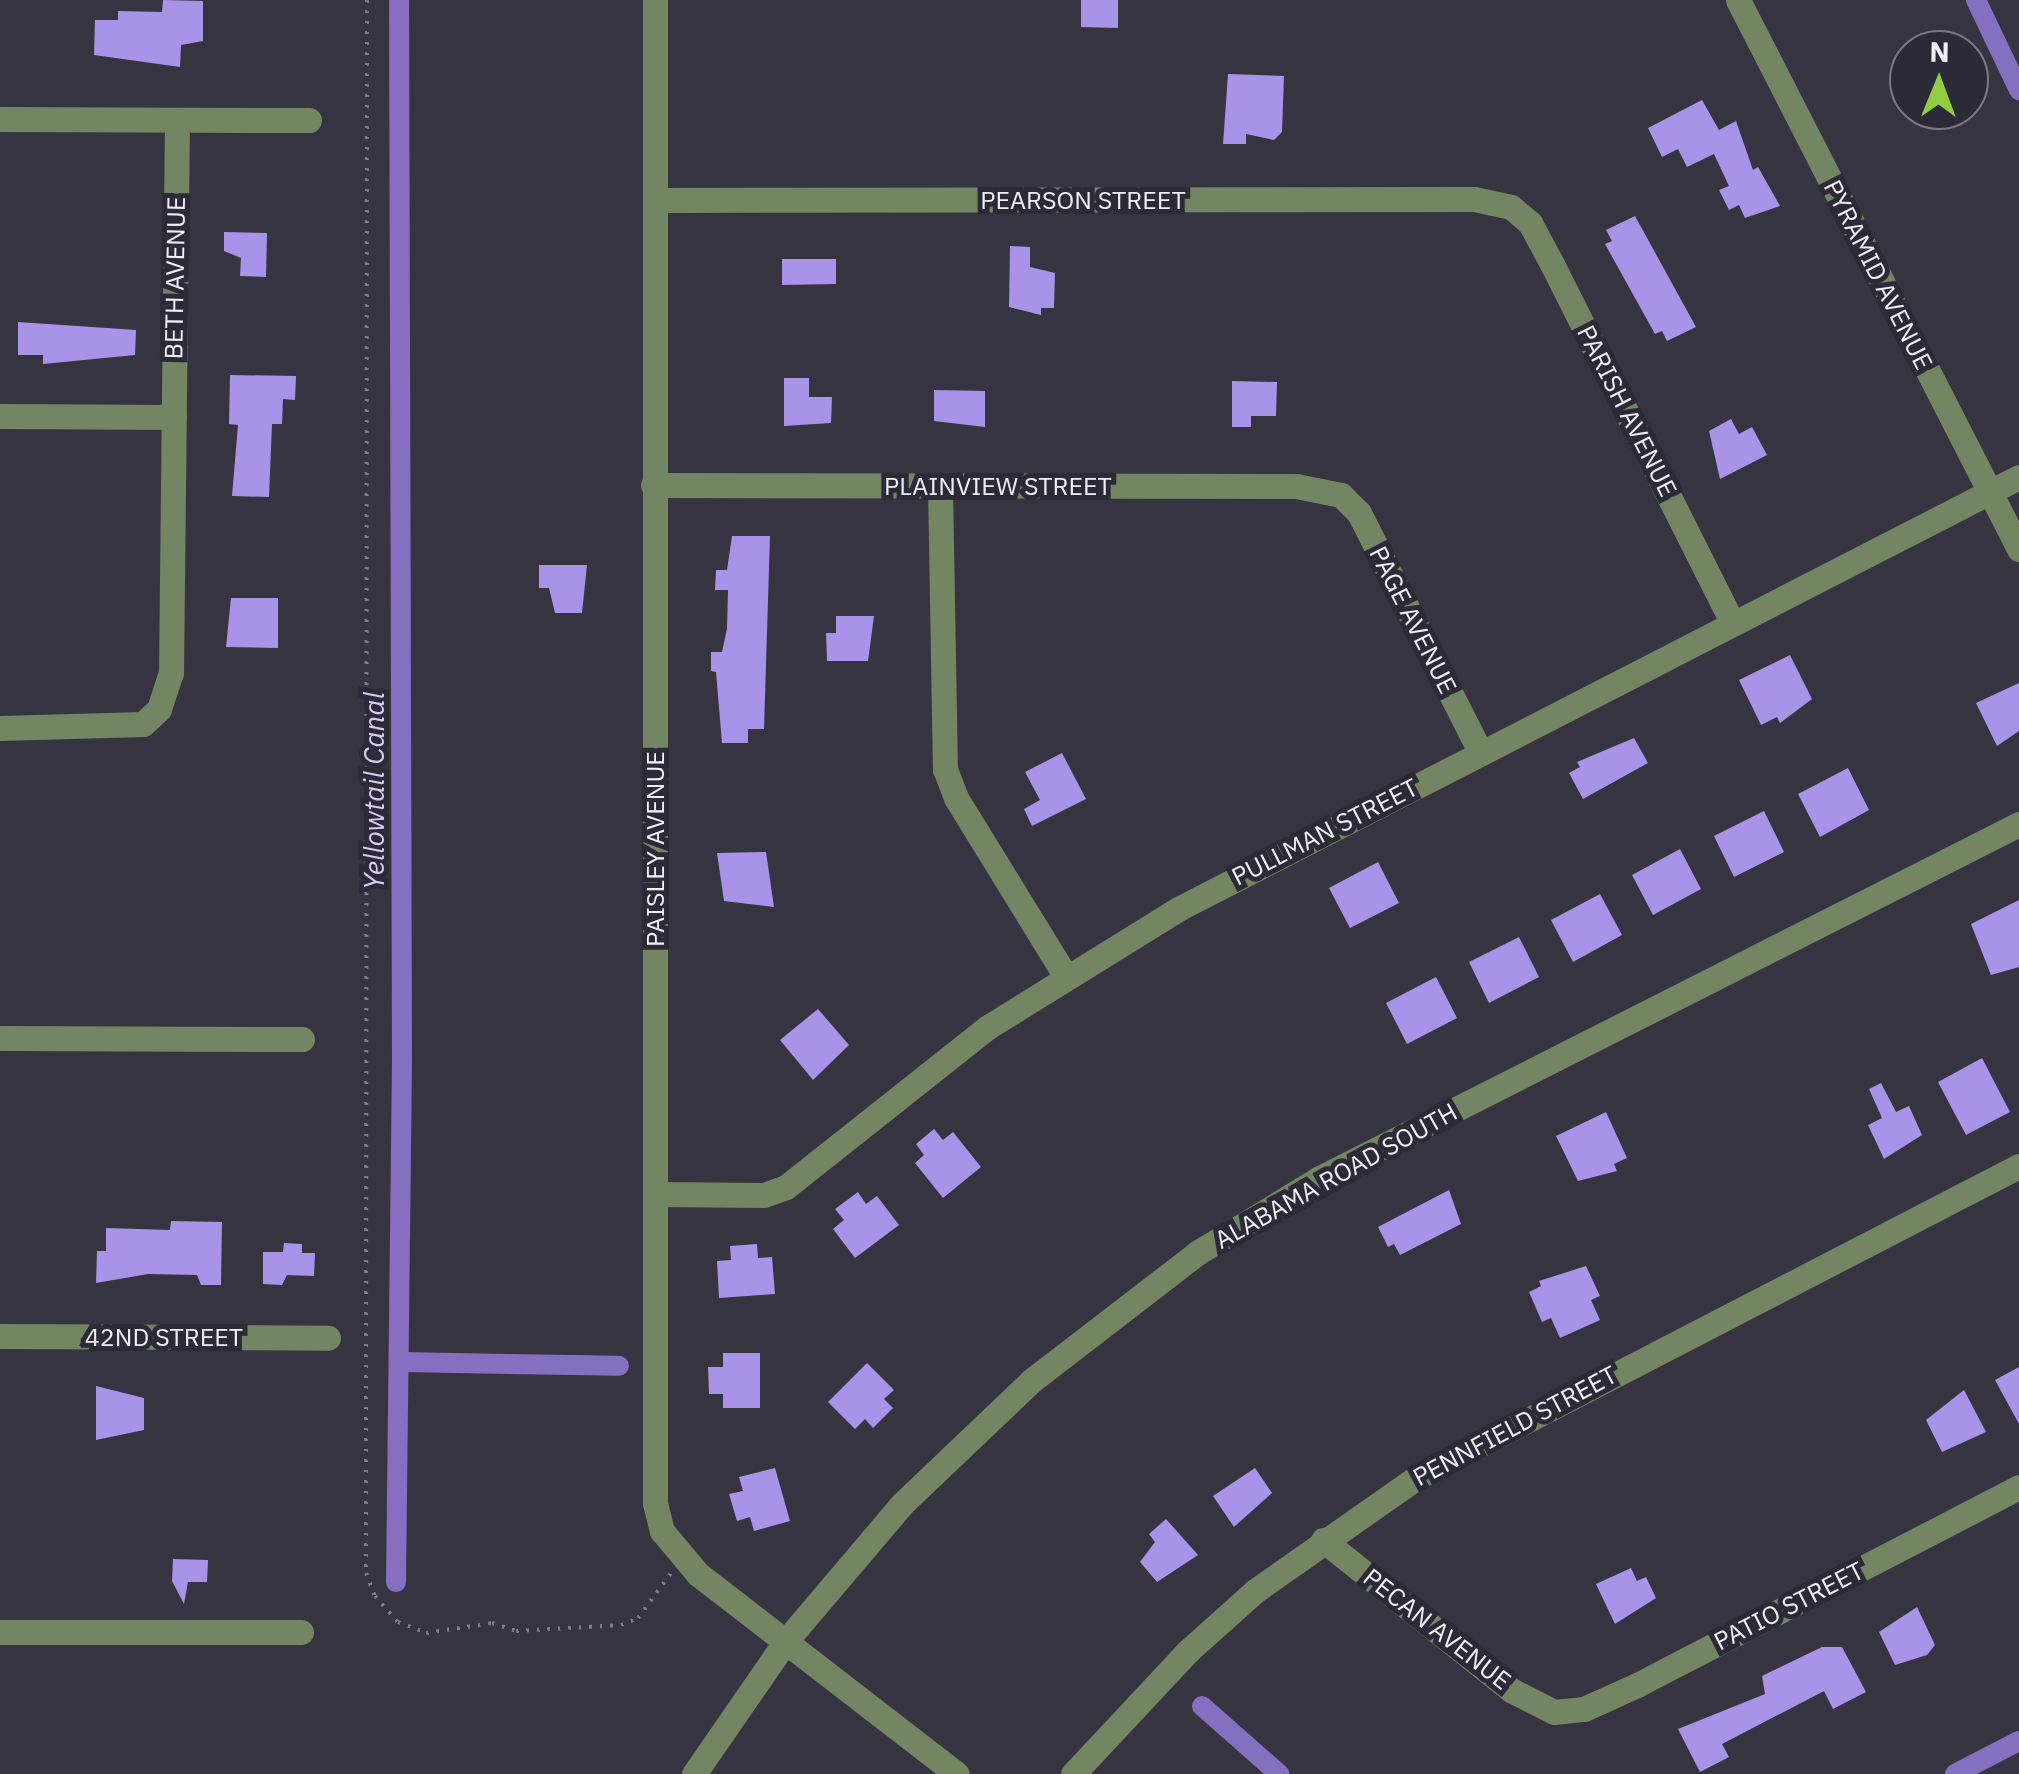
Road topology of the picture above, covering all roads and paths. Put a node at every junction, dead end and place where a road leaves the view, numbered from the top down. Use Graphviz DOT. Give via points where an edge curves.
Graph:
graph roads {
  1 [pos="368,0"];
  2 [pos="655,0"];
  3 [pos="1738,0"];
  4 [pos="0,119"];
  5 [pos="309,120"];
  6 [pos="176,121"];
  7 [pos="655,200"];
  8 [pos="1511,207"];
  9 [pos="0,416"];
  10 [pos="174,417"];
  11 [pos="2019,477"];
  12 [pos="653,485"];
  13 [pos="940,486"];
  14 [pos="1990,492"];
  15 [pos="1341,496"];
  16 [pos="2019,549"];
  17 [pos="1732,622"];
  18 [pos="0,728"];
  19 [pos="1479,750"];
  20 [pos="2019,824"];
  21 [pos="1065,975"];
  22 [pos="0,1038"];
  23 [pos="302,1039"];
  24 [pos="2019,1166"];
  25 [pos="656,1194"];
  26 [pos="0,1336"];
  27 [pos="328,1338"];
  28 [pos="2019,1487"];
  29 [pos="1323,1540"];
  30 [pos="686,1562"];
  31 [pos="0,1632"];
  32 [pos="300,1632"];
  33 [pos="785,1642"];
  34 [pos="1554,1712"];
  35 [pos="694,1774"];
  36 [pos="957,1774"];
  37 [pos="1073,1774"];
  1 -- 30 [label="path" via="366,1573 375,1596 398,1622 426,1633 492,1623 516,1631 638,1618 662,1580"];
  2 -- 7 [label="street, PAISLEY AVENUE"];
  3 -- 14 [label="street, PYRAMID AVENUE"];
  4 -- 6 [label="street"];
  5 -- 6 [label="street"];
  6 -- 10 [label="street, BETH AVENUE"];
  7 -- 8 [label="street, PEARSON STREET" via="1474,200"];
  7 -- 12 [label="street, PAISLEY AVENUE"];
  8 -- 17 [label="street, PARISH AVENUE" via="1530,224 1552,264"];
  9 -- 10 [label="street"];
  10 -- 18 [label="street, BETH AVENUE" via="170,673 160,709 143,724"];
  11 -- 14 [label="street, PULLMAN STREET"];
  12 -- 13 [label="street, PLAINVIEW STREET"];
  12 -- 25 [label="street, PAISLEY AVENUE"];
  13 -- 15 [label="street, PLAINVIEW STREET" via="1296,486"];
  13 -- 21 [label="street" via="945,769 956,798"];
  14 -- 16 [label="street, PYRAMID AVENUE"];
  14 -- 17 [label="street, PULLMAN STREET"];
  15 -- 19 [label="street, PAGE AVENUE" via="1359,513"];
  17 -- 19 [label="street, PULLMAN STREET"];
  19 -- 21 [label="street, PULLMAN STREET"];
  20 -- 33 [label="street, ALABAMA ROAD SOUTH" via="1318,1180 1197,1253 1031,1381 948,1457"];
  21 -- 25 [label="street, PULLMAN STREET" via="786,1187 764,1195"];
  22 -- 23 [label="street"];
  24 -- 29 [label="street, PENNFIELD STREET" via="1483,1440"];
  25 -- 30 [label="street, PAISLEY AVENUE" via="656,1504 662,1531"];
  26 -- 27 [label="street, 42ND STREET"];
  28 -- 34 [label="street, PATIO STREET" via="1637,1685 1584,1709"];
  29 -- 34 [label="street, PECAN AVENUE" via="1511,1690"];
  29 -- 37 [label="street, PENNFIELD STREET" via="1188,1651"];
  30 -- 33 [label="street, PAISLEY AVENUE"];
  31 -- 32 [label="street"];
  33 -- 35 [label="street, ALABAMA ROAD SOUTH"];
  33 -- 36 [label="street, PAISLEY AVENUE"];
}
